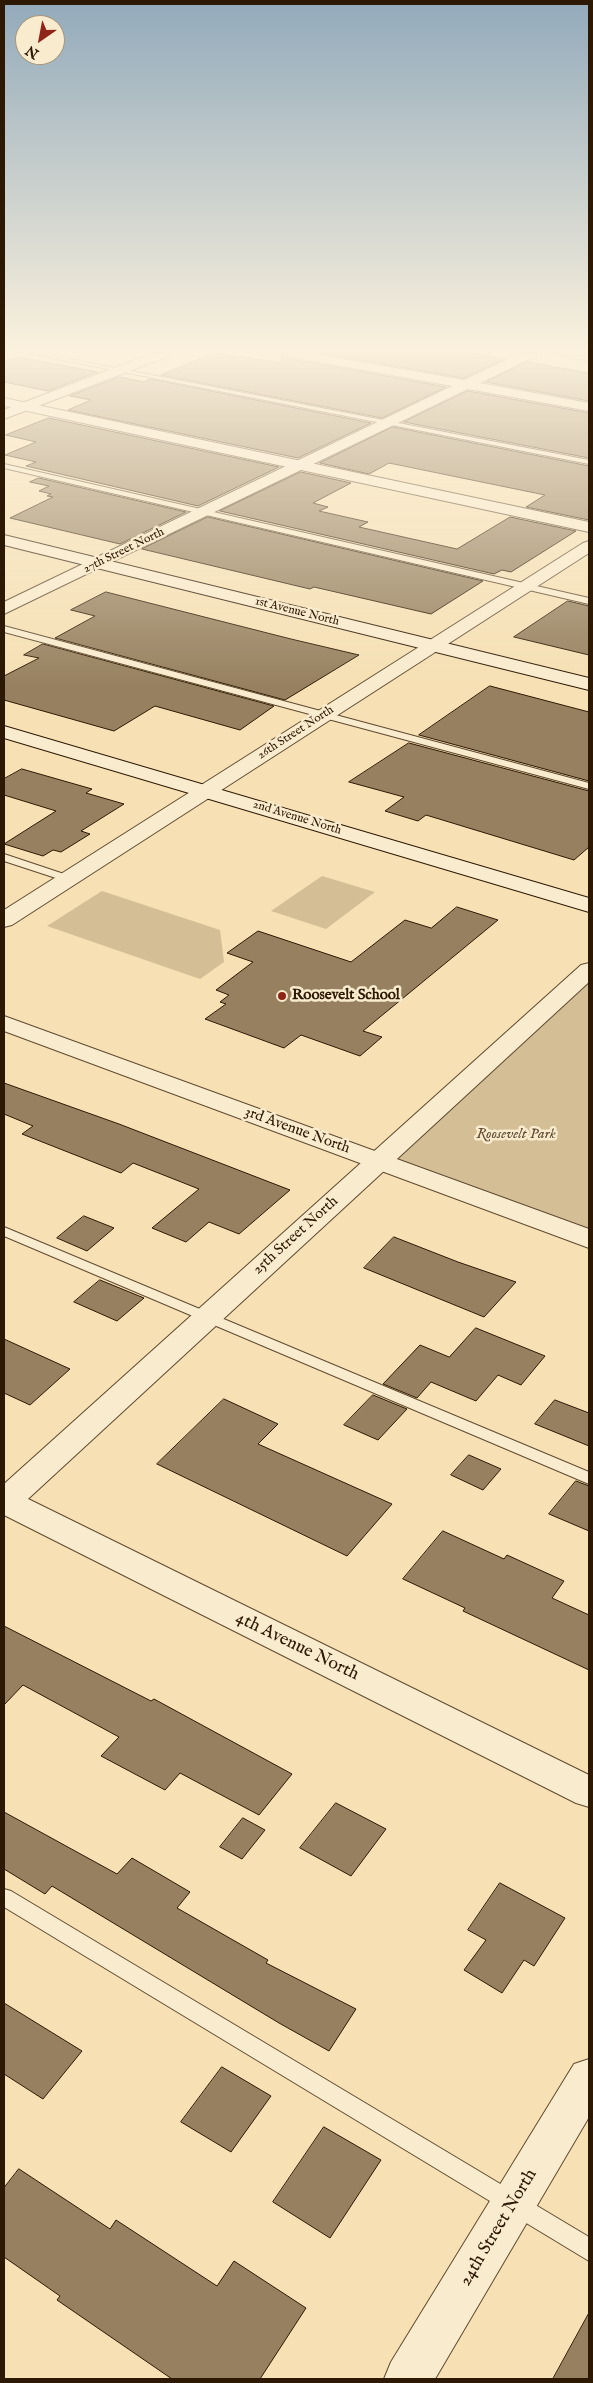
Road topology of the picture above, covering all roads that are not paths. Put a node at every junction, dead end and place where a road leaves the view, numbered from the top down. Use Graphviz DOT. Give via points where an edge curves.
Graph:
graph roads {
  1 [pos="291,464"];
  2 [pos="303,464"];
  3 [pos="4,466"];
  4 [pos="299,466"];
  5 [pos="203,512"];
  6 [pos="589,527"];
  7 [pos="4,540"];
  8 [pos="589,546"];
  9 [pos="99,563"];
  10 [pos="526,586"];
  11 [pos="589,601"];
  12 [pos="4,610"];
  13 [pos="4,629"];
  14 [pos="433,646"];
  15 [pos="589,684"];
  16 [pos="324,716"];
  17 [pos="4,732"];
  18 [pos="589,786"];
  19 [pos="206,791"];
  20 [pos="4,857"];
  21 [pos="69,879"];
  22 [pos="589,905"];
  23 [pos="4,920"];
  24 [pos="589,970"];
  25 [pos="4,1023"];
  26 [pos="378,1161"];
  27 [pos="4,1231"];
  28 [pos="589,1239"];
  29 [pos="208,1316"];
  30 [pos="589,1478"];
  31 [pos="4,1501"];
  32 [pos="589,1792"];
  33 [pos="4,1897"];
  34 [pos="589,2078"];
  35 [pos="514,2204"];
  36 [pos="589,2250"];
  37 [pos="408,2379"];
  1 -- 4 [label="street"];
  2 -- 4 [label="street, 27th Street North"];
  3 -- 5 [label="lane"];
  4 -- 5 [label="street, 27th Street North"];
  4 -- 6 [label="street"];
  5 -- 9 [label="street, 27th Street North"];
  5 -- 10 [label="lane"];
  7 -- 9 [label="street, 1st Avenue North"];
  8 -- 10 [label="street, 26th Street North"];
  9 -- 12 [label="street, 27th Street North"];
  9 -- 14 [label="street, 1st Avenue North"];
  10 -- 11 [label="lane"];
  10 -- 14 [label="street, 26th Street North"];
  13 -- 16 [label="lane"];
  14 -- 15 [label="street, 1st Avenue North"];
  14 -- 16 [label="street, 26th Street North"];
  16 -- 18 [label="lane"];
  16 -- 19 [label="street, 26th Street North"];
  17 -- 19 [label="street, 2nd Avenue North"];
  19 -- 21 [label="street, 26th Street North"];
  19 -- 22 [label="street, 2nd Avenue North"];
  20 -- 21 [label="lane"];
  21 -- 23 [label="street, 26th Street North"];
  24 -- 26 [label="street, 25th Street North"];
  25 -- 26 [label="street, 3rd Avenue North"];
  26 -- 28 [label="street, 3rd Avenue North"];
  26 -- 29 [label="street, 25th Street North"];
  27 -- 29 [label="lane"];
  29 -- 30 [label="lane"];
  29 -- 31 [label="street, 25th Street North"];
  31 -- 32 [label="street, 4th Avenue North"];
  33 -- 35 [label="lane"];
  34 -- 35 [label="street, 24th Street North"];
  35 -- 36 [label="lane"];
  35 -- 37 [label="street, 24th Street North"];
}
